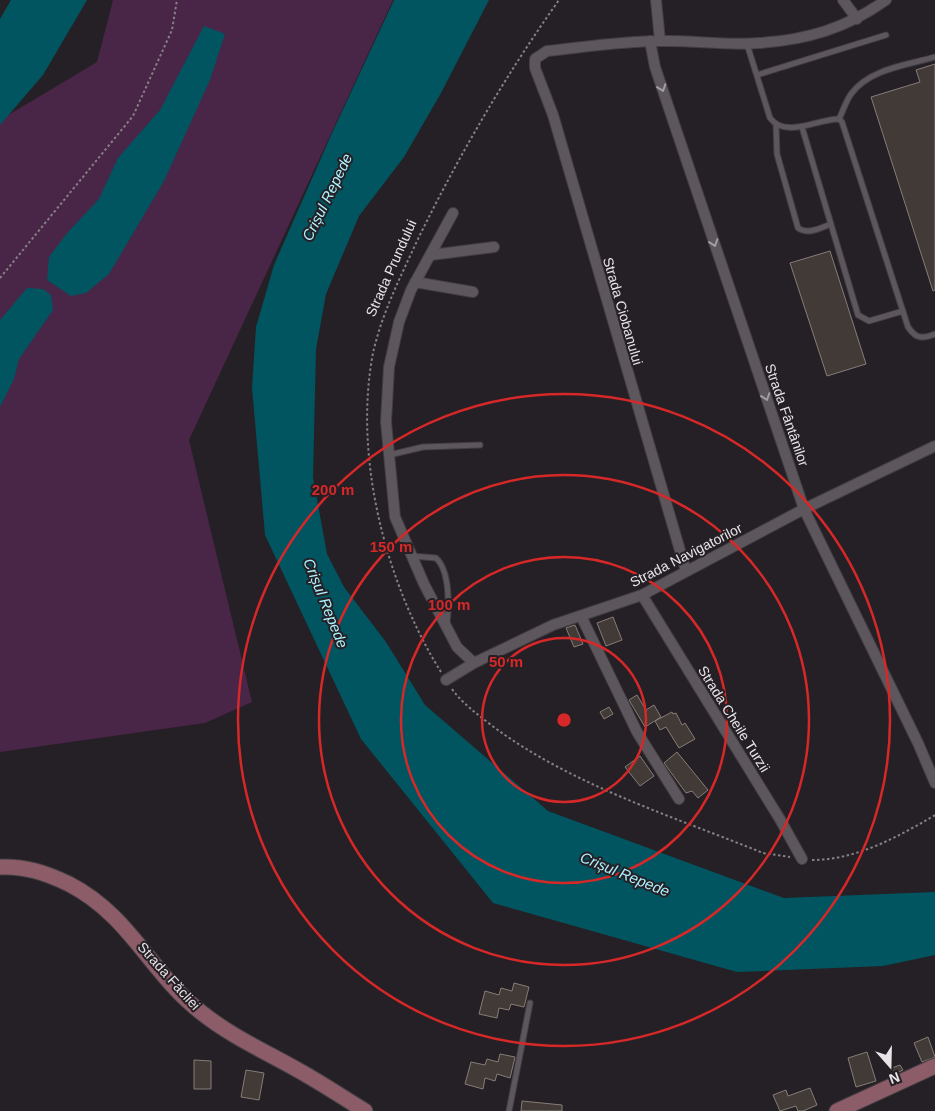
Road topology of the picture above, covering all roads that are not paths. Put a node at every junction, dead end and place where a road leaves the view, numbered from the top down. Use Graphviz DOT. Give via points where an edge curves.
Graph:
graph roads {
  1 [pos="656,0"];
  2 [pos="843,0"];
  3 [pos="886,0"];
  4 [pos="858,18"];
  5 [pos="886,35"];
  6 [pos="655,41"];
  7 [pos="747,43"];
  8 [pos="935,57"];
  9 [pos="757,75"];
  10 [pos="839,119"];
  11 [pos="776,125"];
  12 [pos="802,127"];
  13 [pos="453,213"];
  14 [pos="831,224"];
  15 [pos="494,247"];
  16 [pos="431,255"];
  17 [pos="415,282"];
  18 [pos="473,292"];
  19 [pos="903,311"];
  20 [pos="935,334"];
  21 [pos="480,445"];
  22 [pos="935,446"];
  23 [pos="388,456"];
  24 [pos="804,509"];
  25 [pos="412,556"];
  26 [pos="686,571"];
  27 [pos="642,595"];
  28 [pos="581,616"];
  29 [pos="447,626"];
  30 [pos="474,663"];
  31 [pos="446,680"];
  32 [pos="935,783"];
  33 [pos="679,799"];
  34 [pos="802,859"];
  35 [pos="0,868"];
  36 [pos="530,1003"];
  37 [pos="935,1066"];
  38 [pos="364,1111"];
  39 [pos="509,1111"];
  40 [pos="837,1111"];
  1 -- 6 [label="street, Strada Fântânilor"];
  2 -- 4 [label="street"];
  3 -- 4 [label="street"];
  4 -- 7 [label="street" via="827,32"];
  5 -- 9 [label="lane"];
  6 -- 7 [label="street"];
  6 -- 24 [label="street, Strada Fântânilor, one-way" via="655,68"];
  6 -- 26 [label="street, Strada Ciobanului" via="547,51 536,59 535,68 553,115"];
  7 -- 9 [label="lane"];
  8 -- 10 [label="lane" via="884,71 864,81 850,95"];
  9 -- 11 [label="lane" via="770,118"];
  10 -- 12 [label="lane"];
  10 -- 19 [label="lane"];
  11 -- 12 [label="lane"];
  11 -- 14 [label="lane" via="777,154 798,228 811,231"];
  12 -- 14 [label="lane"];
  13 -- 16 [label="street, Strada Prundului"];
  14 -- 19 [label="lane" via="858,315 869,321"];
  15 -- 16 [label="street"];
  16 -- 17 [label="street, Strada Prundului"];
  17 -- 18 [label="street"];
  17 -- 23 [label="street, Strada Prundului" via="399,322 390,367 386,422"];
  19 -- 20 [label="lane" via="913,336 922,338"];
  21 -- 23 [label="lane" via="423,447"];
  22 -- 24 [label="street, Strada Navigatorilor"];
  23 -- 25 [label="street, Strada Prundului" via="396,517"];
  24 -- 26 [label="street, Strada Navigatorilor"];
  24 -- 32 [label="street, Strada Fântânilor"];
  25 -- 29 [label="street, Strada Prundului"];
  25 -- 29 [label="lane" via="436,558 443,564"];
  26 -- 27 [label="street, Strada Navigatorilor"];
  27 -- 28 [label="street, Strada Navigatorilor"];
  27 -- 34 [label="street, Strada Cheile Turzii"];
  28 -- 30 [label="street, Strada Navigatorilor" via="553,625"];
  28 -- 33 [label="street" via="637,732"];
  29 -- 30 [label="street, Strada Prundului" via="457,647"];
  30 -- 31 [label="street, Strada Navigatorilor"];
  35 -- 38 [label="street, Strada Făcliei" via="38,870 90,895 115,916 182,996 199,1011 239,1039 298,1070"];
  36 -- 39 [label="lane"];
  37 -- 40 [label="street"];
}
